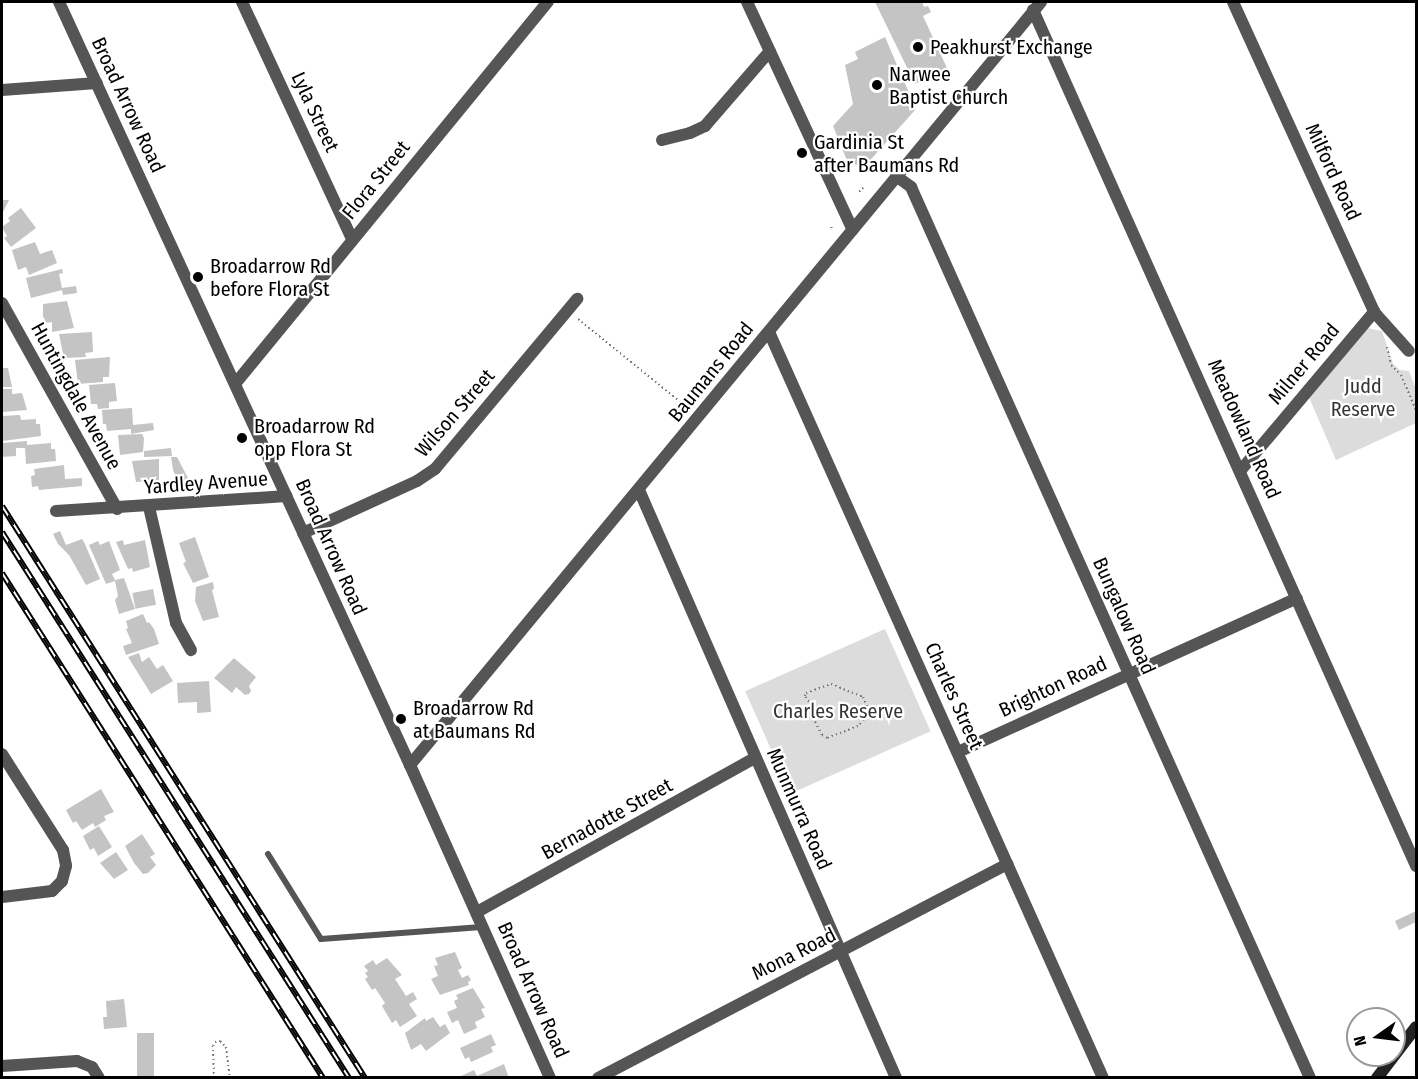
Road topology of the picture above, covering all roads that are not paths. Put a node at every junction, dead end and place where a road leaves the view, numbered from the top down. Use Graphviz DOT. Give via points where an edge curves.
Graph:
graph roads {
  1 [pos="59,2"];
  2 [pos="242,2"];
  3 [pos="548,2"];
  4 [pos="747,2"];
  5 [pos="1233,2"];
  6 [pos="1037,6"];
  7 [pos="770,51"];
  8 [pos="97,83"];
  9 [pos="2,90"];
  10 [pos="662,140"];
  11 [pos="896,176"];
  12 [pos="853,230"];
  13 [pos="352,239"];
  14 [pos="577,299"];
  15 [pos="2,303"];
  16 [pos="1374,312"];
  17 [pos="769,332"];
  18 [pos="1410,351"];
  19 [pos="235,384"];
  20 [pos="1241,470"];
  21 [pos="639,490"];
  22 [pos="287,496"];
  23 [pos="149,507"];
  24 [pos="117,508"];
  25 [pos="56,511"];
  26 [pos="303,533"];
  27 [pos="1297,598"];
  28 [pos="191,650"];
  29 [pos="1129,674"];
  30 [pos="958,752"];
  31 [pos="2,754"];
  32 [pos="755,758"];
  33 [pos="410,765"];
  34 [pos="268,854"];
  35 [pos="1007,864"];
  36 [pos="1416,866"];
  37 [pos="2,897"];
  38 [pos="477,912"];
  39 [pos="483,927"];
  40 [pos="841,951"];
  41 [pos="1416,1027"];
  42 [pos="2,1066"];
  43 [pos="99,1077"];
  44 [pos="550,1077"];
  45 [pos="598,1077"];
  46 [pos="896,1077"];
  47 [pos="1103,1077"];
  48 [pos="1310,1077"];
  49 [pos="1377,1077"];
  1 -- 8 [label="street, Broad Arrow Road"];
  2 -- 13 [label="street, Lyla Street"];
  3 -- 13 [label="street, Flora Street"];
  4 -- 7 [label="street"];
  5 -- 16 [label="street, Milford Road"];
  6 -- 11 [label="street, Baumans Road"];
  6 -- 20 [label="street, Meadowland Road"];
  7 -- 10 [label="street" via="705,126"];
  7 -- 12 [label="street"];
  8 -- 9 [label="street"];
  8 -- 19 [label="street, Broad Arrow Road"];
  11 -- 12 [label="street, Baumans Road"];
  11 -- 29 [label="street, Bungalow Road" via="911,187"];
  12 -- 17 [label="street, Baumans Road"];
  13 -- 19 [label="street, Flora Street"];
  14 -- 26 [label="street, Wilson Street" via="435,469"];
  15 -- 24 [label="street, Huntingdale Avenue"];
  16 -- 18 [label="street, Milford Road"];
  16 -- 20 [label="street, Milner Road"];
  17 -- 21 [label="street, Baumans Road"];
  17 -- 30 [label="street, Charles Street"];
  19 -- 22 [label="street, Broad Arrow Road"];
  20 -- 27 [label="street, Meadowland Road"];
  21 -- 32 [label="street, Munmurra Road"];
  21 -- 33 [label="street, Baumans Road"];
  22 -- 23 [label="street, Yardley Avenue"];
  22 -- 26 [label="street, Broad Arrow Road"];
  23 -- 24 [label="street, Yardley Avenue"];
  23 -- 28 [label="street" via="176,623"];
  24 -- 25 [label="street, Yardley Avenue"];
  26 -- 33 [label="street, Broad Arrow Road"];
  27 -- 29 [label="street, Brighton Road"];
  27 -- 36 [label="street, Meadowland Road"];
  29 -- 30 [label="street, Brighton Road"];
  29 -- 48 [label="street, Bungalow Road"];
  30 -- 35 [label="street, Charles Street"];
  31 -- 37 [label="street" via="66,858 59,887"];
  32 -- 38 [label="street, Bernadotte Street"];
  32 -- 40 [label="street, Munmurra Road"];
  33 -- 38 [label="street, Broad Arrow Road"];
  34 -- 39 [label="lane" via="321,939"];
  35 -- 40 [label="street, Mona Road"];
  35 -- 47 [label="street, Charles Street"];
  38 -- 39 [label="street, Broad Arrow Road"];
  39 -- 44 [label="street, Broad Arrow Road"];
  40 -- 45 [label="street, Mona Road"];
  40 -- 46 [label="street, Munmurra Road"];
  41 -- 49 [label="main road"];
  42 -- 43 [label="street" via="77,1061 92,1067"];
}
